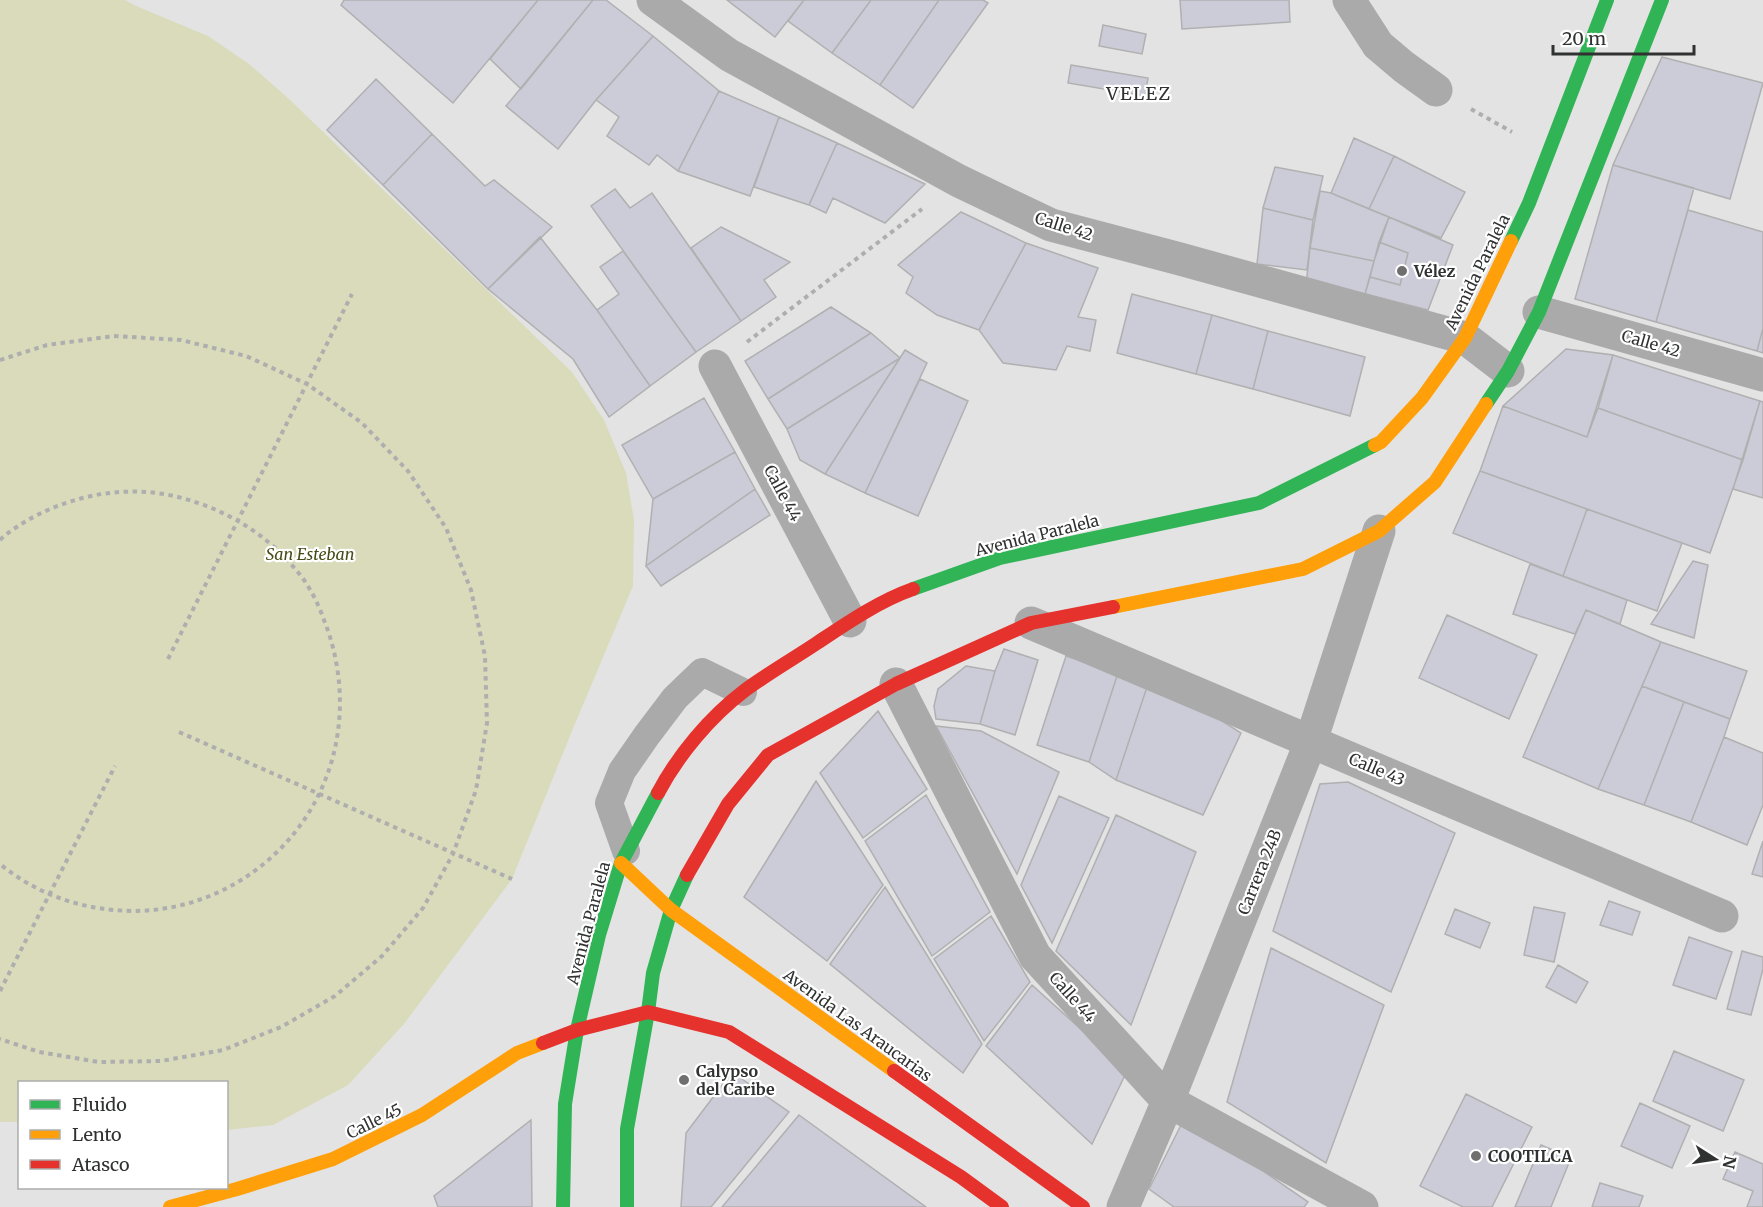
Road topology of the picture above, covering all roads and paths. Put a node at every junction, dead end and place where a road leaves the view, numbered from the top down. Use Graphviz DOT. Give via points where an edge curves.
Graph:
graph roads {
  1 [pos="653,0"];
  2 [pos="1349,0"];
  3 [pos="1607,0"];
  4 [pos="1662,0"];
  5 [pos="1436,90"];
  6 [pos="1549,152"];
  7 [pos="958,181"];
  8 [pos="352,294"];
  9 [pos="1539,312"];
  10 [pos="1465,338"];
  11 [pos="0,360"];
  12 [pos="715,366"];
  13 [pos="1508,371"];
  14 [pos="1763,375"];
  15 [pos="307,384"];
  16 [pos="238,519"];
  17 [pos="1379,531"];
  18 [pos="0,540"];
  19 [pos="850,621"];
  20 [pos="1030,623"];
  21 [pos="168,659"];
  22 [pos="896,684"];
  23 [pos="743,692"];
  24 [pos="179,732"];
  25 [pos="1311,741"];
  26 [pos="115,766"];
  27 [pos="320,794"];
  28 [pos="453,854"];
  29 [pos="623,857"];
  30 [pos="0,864"];
  31 [pos="512,879"];
  32 [pos="49,895"];
  33 [pos="671,910"];
  34 [pos="1722,916"];
  35 [pos="0,991"];
  36 [pos="648,1012"];
  37 [pos="577,1030"];
  38 [pos="0,1039"];
  39 [pos="1168,1101"];
  40 [pos="170,1207"];
  41 [pos="563,1207"];
  42 [pos="627,1207"];
  43 [pos="1002,1207"];
  44 [pos="1083,1207"];
  45 [pos="1123,1207"];
  46 [pos="1362,1207"];
  1 -- 7 [label="street, Calle 42" via="729,55"];
  2 -- 5 [label="street" via="1378,45"];
  3 -- 6 [label="main road, Avenida Paralela"];
  4 -- 9 [label="main road"];
  5 -- 6 [label="path"];
  6 -- 10 [label="main road, Avenida Paralela"];
  7 -- 10 [label="street, Calle 42" via="1051,225"];
  7 -- 12 [label="path"];
  8 -- 15 [label="path"];
  9 -- 13 [label="main road"];
  9 -- 14 [label="street, Calle 42"];
  10 -- 13 [label="street, Calle 42"];
  10 -- 19 [label="main road, Avenida Paralela" via="1422,398 1381,442 1259,503 1000,558 901,593"];
  11 -- 15 [label="path" via="47,345 114,336 181,340 246,356"];
  12 -- 19 [label="street, Calle 44"];
  13 -- 17 [label="main road" via="1435,482"];
  15 -- 16 [label="path"];
  15 -- 28 [label="path" via="362,423 408,471 446,528 471,590 485,656 488,723 476,790"];
  16 -- 18 [label="path" via="201,503 161,493 120,491 78,498 40,513"];
  16 -- 21 [label="path"];
  16 -- 27 [label="path" via="270,543 297,571 318,604 333,641 341,719 334,757"];
  17 -- 20 [label="main road" via="1303,569"];
  17 -- 25 [label="street, Carrera 24B"];
  19 -- 23 [label="main road, Avenida Paralela"];
  20 -- 22 [label="main road"];
  20 -- 25 [label="street, Calle 43"];
  22 -- 33 [label="main road" via="768,755 728,804"];
  22 -- 39 [label="street, Calle 44" via="1035,956"];
  23 -- 29 [label="main road, Avenida Paralela" via="702,730 667,776"];
  23 -- 29 [label="lane" via="702,672 675,698 647,735 622,771 609,803"];
  24 -- 27 [label="path"];
  25 -- 34 [label="street, Calle 43"];
  25 -- 39 [label="street, Carrera 24B"];
  26 -- 32 [label="path"];
  27 -- 28 [label="path"];
  27 -- 32 [label="path" via="302,824 251,874 188,905 153,911 117,911 82,906"];
  28 -- 31 [label="path"];
  28 -- 38 [label="path" via="423,908 382,956 335,996 281,1027 223,1050 161,1061 99,1062 39,1052"];
  29 -- 33 [label="main road, Avenida Las Araucarias"];
  29 -- 37 [label="main road, Avenida Paralela" via="599,935"];
  30 -- 32 [label="path"];
  32 -- 35 [label="path"];
  33 -- 36 [label="main road" via="653,973"];
  33 -- 44 [label="main road, Avenida Las Araucarias"];
  36 -- 37 [label="main road"];
  36 -- 42 [label="main road" via="627,1129"];
  36 -- 43 [label="main road" via="729,1032 961,1177"];
  37 -- 40 [label="main road, Calle 45" via="517,1053 422,1115 333,1159"];
  37 -- 41 [label="main road, Avenida Paralela" via="566,1104"];
  39 -- 45 [label="street, Carrera 24B"];
  39 -- 46 [label="street, Calle 44"];
}
